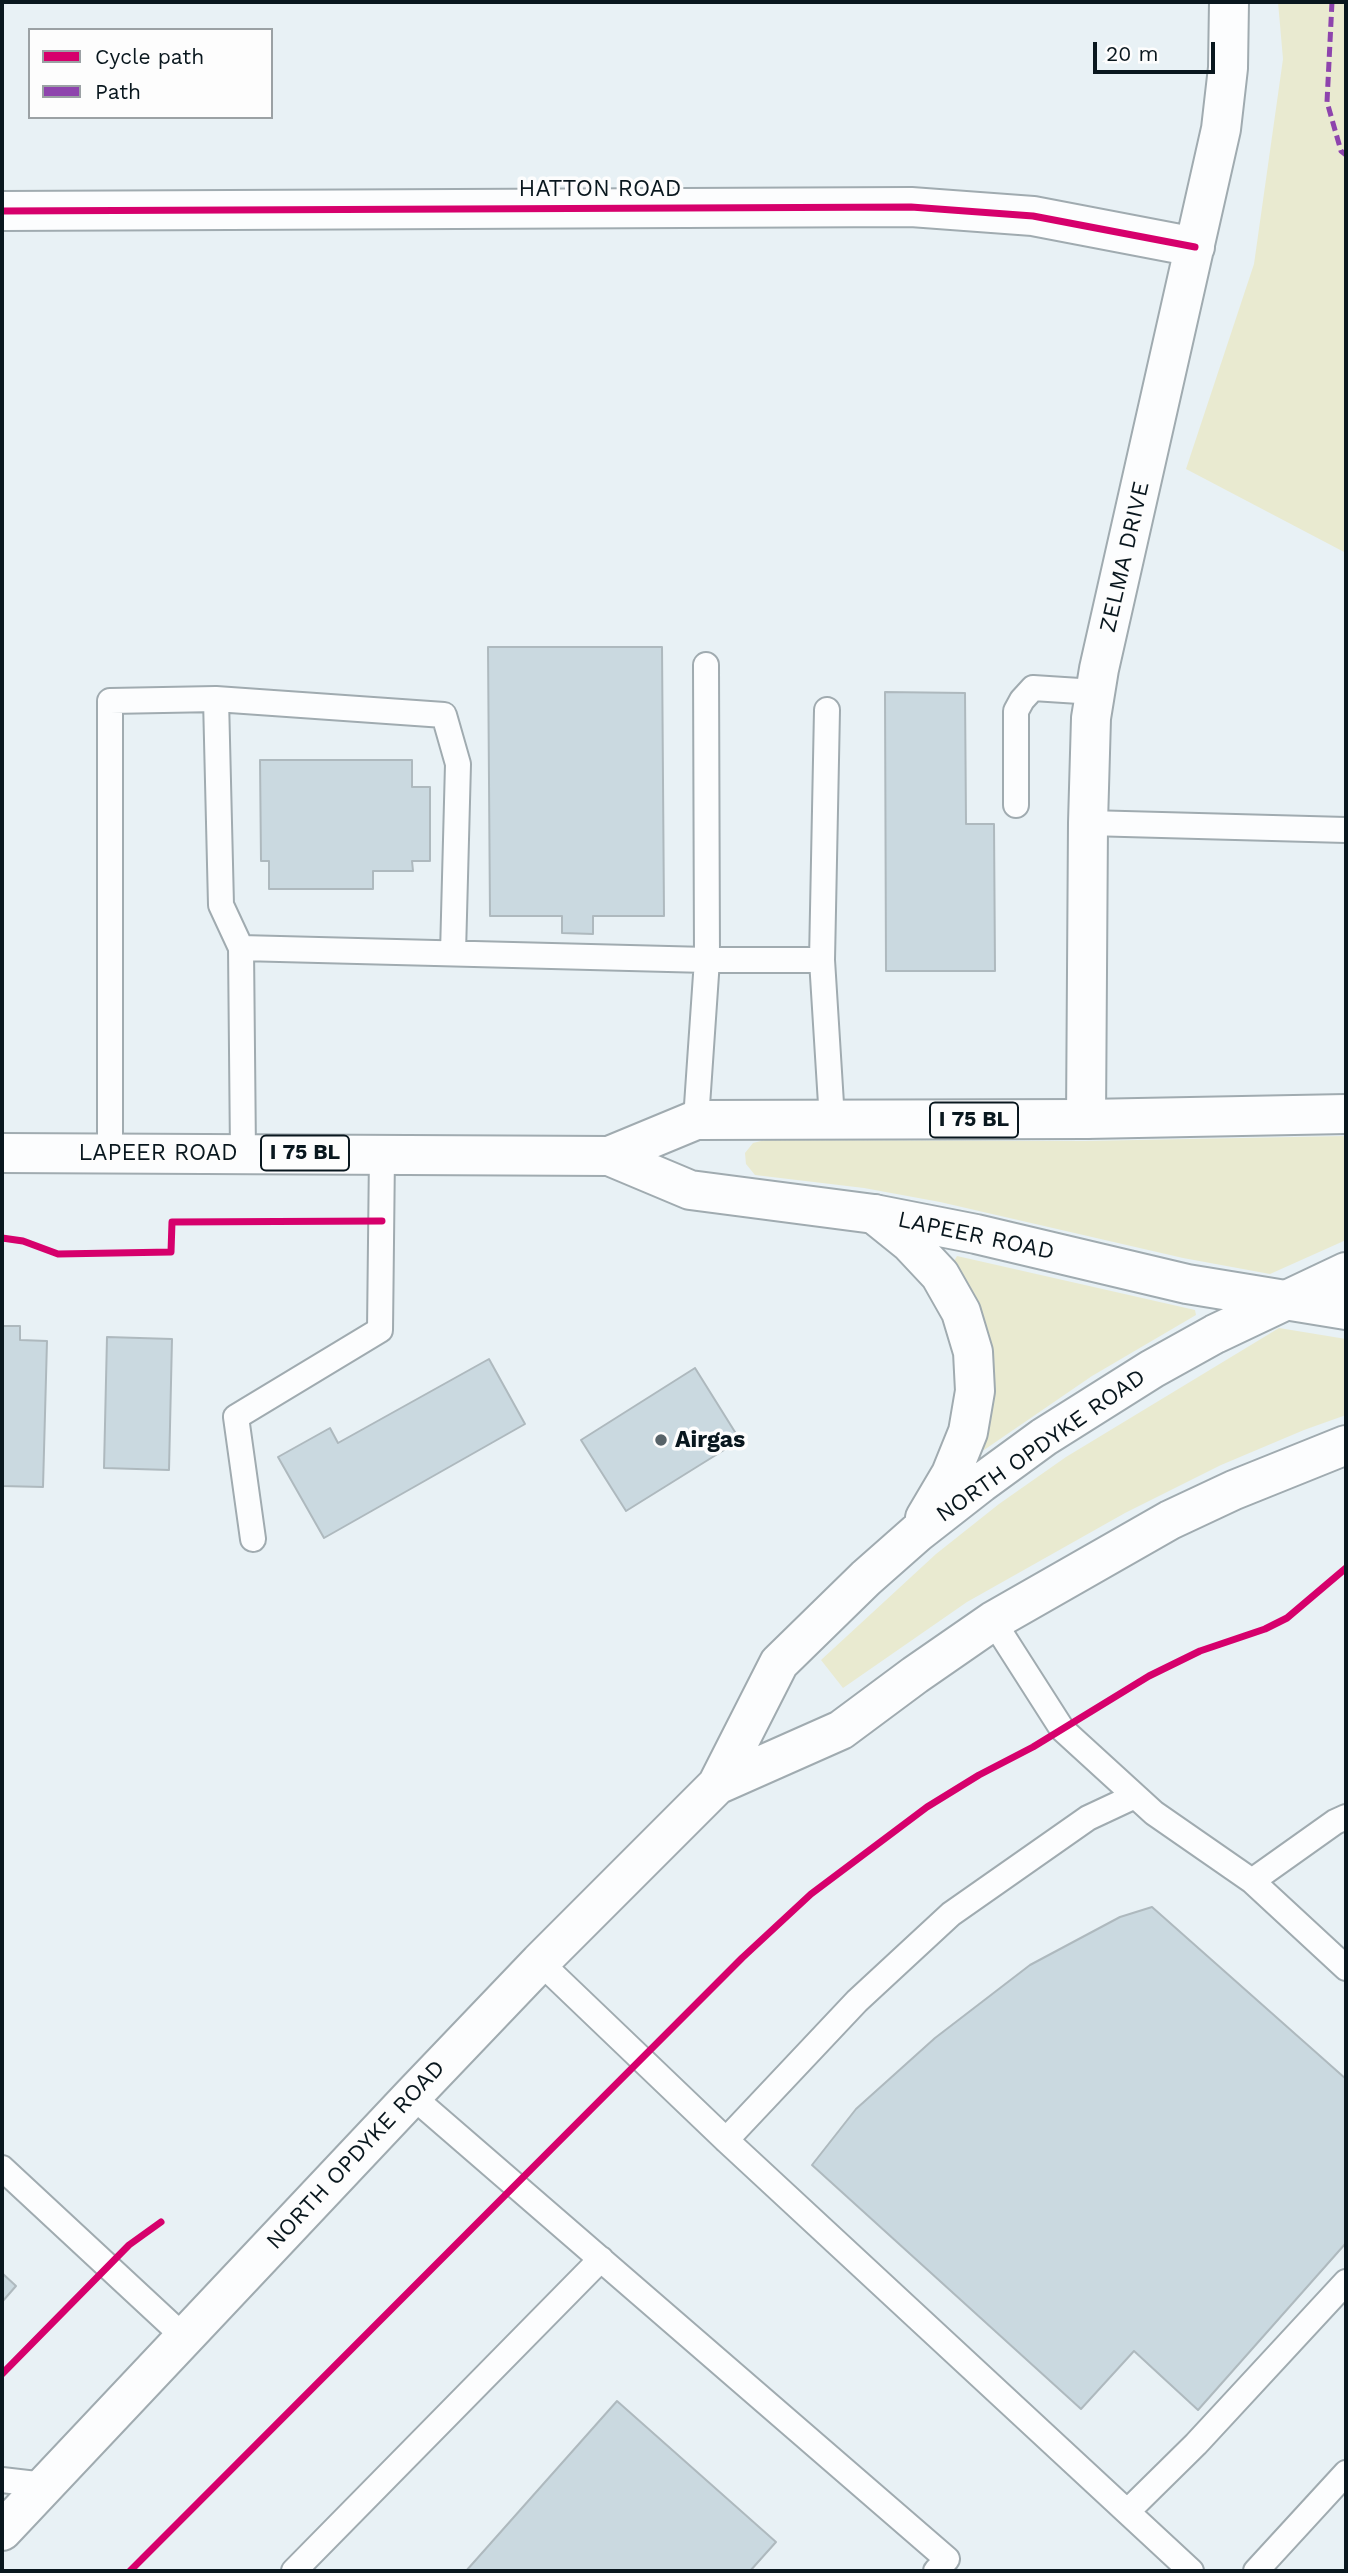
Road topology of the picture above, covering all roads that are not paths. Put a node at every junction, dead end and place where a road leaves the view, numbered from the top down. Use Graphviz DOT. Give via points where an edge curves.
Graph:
graph roads {
  1 [pos="1229,2"];
  2 [pos="2,211"];
  3 [pos="1195,247"];
  4 [pos="706,665"];
  5 [pos="1095,692"];
  6 [pos="216,699"];
  7 [pos="827,710"];
  8 [pos="1016,805"];
  9 [pos="1088,823"];
  10 [pos="1346,830"];
  11 [pos="241,948"];
  12 [pos="453,953"];
  13 [pos="707,960"];
  14 [pos="822,960"];
  15 [pos="1346,1114"];
  16 [pos="1086,1119"];
  17 [pos="696,1120"];
  18 [pos="832,1120"];
  19 [pos="2,1153"];
  20 [pos="110,1153"];
  21 [pos="243,1153"];
  22 [pos="382,1154"];
  23 [pos="609,1156"];
  24 [pos="874,1214"];
  25 [pos="1346,1272"];
  26 [pos="1287,1302"];
  27 [pos="1346,1310"];
  28 [pos="1346,1445"];
  29 [pos="917,1533"];
  30 [pos="253,1539"];
  31 [pos="993,1620"];
  32 [pos="717,1785"];
  33 [pos="1136,1796"];
  34 [pos="1346,1817"];
  35 [pos="1252,1881"];
  36 [pos="540,1962"];
  37 [pos="1346,1968"];
  38 [pos="412,2095"];
  39 [pos="726,2140"];
  40 [pos="2,2168"];
  41 [pos="601,2259"];
  42 [pos="1346,2282"];
  43 [pos="184,2337"];
  44 [pos="1346,2473"];
  45 [pos="2,2480"];
  46 [pos="45,2484"];
  47 [pos="1128,2511"];
  48 [pos="2,2531"];
  49 [pos="948,2567"];
  50 [pos="294,2571"];
  51 [pos="1191,2571"];
  52 [pos="1256,2571"];
  1 -- 3 [label="main road, ZELMA DRIVE" via="1221,129"];
  2 -- 3 [label="main road, HATTON ROAD" via="911,207 1033,216"];
  3 -- 5 [label="main road, ZELMA DRIVE"];
  4 -- 13 [label="lane"];
  5 -- 8 [label="lane" via="1033,688 1022,700 1016,711"];
  5 -- 9 [label="main road, ZELMA DRIVE"];
  6 -- 11 [label="lane" via="221,905"];
  6 -- 12 [label="lane" via="444,715 458,764"];
  6 -- 20 [label="lane" via="110,701"];
  7 -- 14 [label="lane"];
  9 -- 10 [label="lane"];
  9 -- 16 [label="main road, ZELMA DRIVE"];
  11 -- 12 [label="lane"];
  11 -- 21 [label="lane"];
  12 -- 13 [label="lane"];
  13 -- 14 [label="lane"];
  13 -- 17 [label="lane"];
  14 -- 18 [label="lane"];
  15 -- 16 [label="main road, LAPEER ROAD / I 75 BL"];
  16 -- 18 [label="main road, LAPEER ROAD / I 75 BL"];
  17 -- 18 [label="main road, LAPEER ROAD / I 75 BL"];
  17 -- 23 [label="main road, LAPEER ROAD / I 75 BL"];
  19 -- 20 [label="main road, LAPEER ROAD / I 75 BL"];
  20 -- 21 [label="main road, LAPEER ROAD / I 75 BL"];
  21 -- 22 [label="main road, LAPEER ROAD / I 75 BL"];
  22 -- 23 [label="main road, LAPEER ROAD / I 75 BL"];
  22 -- 30 [label="lane" via="380,1330 236,1417"];
  23 -- 24 [label="main road, LAPEER ROAD / I 75 BL" via="690,1190"];
  24 -- 26 [label="main road, LAPEER ROAD / I 75 BL"];
  24 -- 29 [label="main road" via="910,1242 940,1275 961,1312 973,1352 975,1391 968,1432 951,1474"];
  25 -- 26 [label="main road, NORTH OPDYKE ROAD"];
  26 -- 27 [label="main road, LAPEER ROAD / I 75 BL"];
  26 -- 29 [label="main road, NORTH OPDYKE ROAD" via="1152,1368 1044,1437"];
  28 -- 31 [label="main road, NORTH OPDYKE ROAD" via="1170,1520"];
  29 -- 32 [label="main road, NORTH OPDYKE ROAD" via="779,1663"];
  31 -- 32 [label="main road, NORTH OPDYKE ROAD" via="841,1730"];
  31 -- 33 [label="lane" via="1062,1730"];
  32 -- 36 [label="main road, NORTH OPDYKE ROAD"];
  33 -- 35 [label="lane" via="1153,1813"];
  33 -- 39 [label="lane" via="1088,1818 951,1914 857,2001"];
  34 -- 35 [label="lane"];
  35 -- 37 [label="lane"];
  36 -- 38 [label="main road, NORTH OPDYKE ROAD"];
  36 -- 39 [label="lane"];
  38 -- 41 [label="lane"];
  38 -- 43 [label="main road, NORTH OPDYKE ROAD"];
  39 -- 47 [label="lane"];
  40 -- 43 [label="lane"];
  41 -- 49 [label="lane"];
  41 -- 50 [label="lane"];
  42 -- 47 [label="lane"];
  43 -- 46 [label="main road, NORTH OPDYKE ROAD"];
  44 -- 52 [label="lane"];
  45 -- 46 [label="lane"];
  46 -- 48 [label="main road, NORTH OPDYKE ROAD"];
  47 -- 51 [label="lane"];
}
